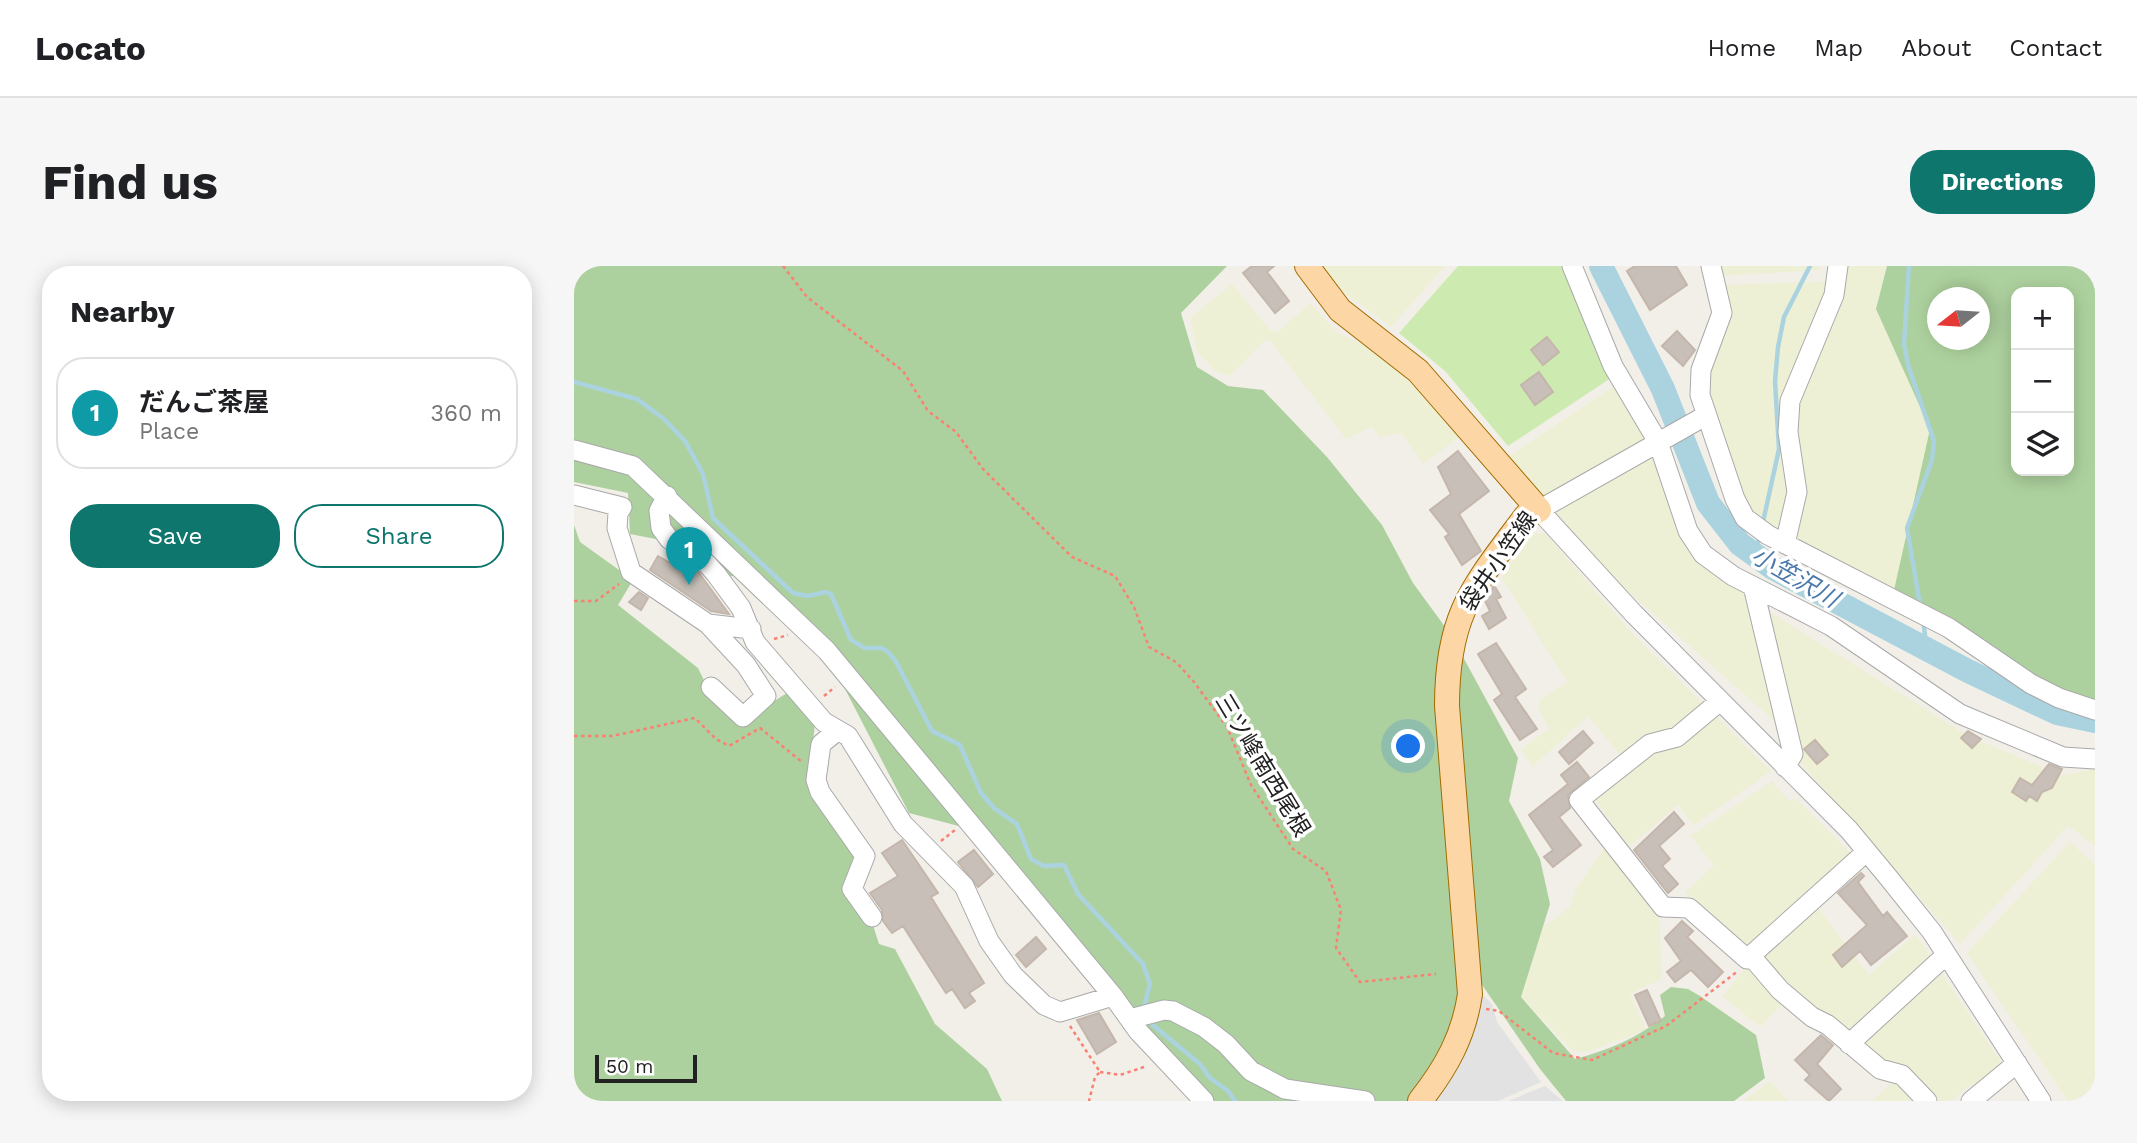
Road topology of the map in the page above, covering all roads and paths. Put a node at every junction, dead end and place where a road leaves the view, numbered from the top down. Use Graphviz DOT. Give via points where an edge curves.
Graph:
graph roads {
  1 [pos="783,266"];
  2 [pos="1307,266"];
  3 [pos="1572,266"];
  4 [pos="1711,266"];
  5 [pos="1838,266"];
  6 [pos="1705,416"];
  7 [pos="1658,442"];
  8 [pos="574,446"];
  9 [pos="574,495"];
  10 [pos="667,496"];
  11 [pos="1539,510"];
  12 [pos="1785,544"];
  13 [pos="631,572"];
  14 [pos="1753,586"];
  15 [pos="574,600"];
  16 [pos="708,624"];
  17 [pos="806,630"];
  18 [pos="754,636"];
  19 [pos="849,675"];
  20 [pos="711,687"];
  21 [pos="1720,701"];
  22 [pos="810,706"];
  23 [pos="2095,710"];
  24 [pos="837,731"];
  25 [pos="574,736"];
  26 [pos="821,744"];
  27 [pos="2095,759"];
  28 [pos="1785,766"];
  29 [pos="968,819"];
  30 [pos="930,849"];
  31 [pos="1866,852"];
  32 [pos="872,917"];
  33 [pos="1946,955"];
  34 [pos="1749,957"];
  35 [pos="1436,974"];
  36 [pos="1113,996"];
  37 [pos="1468,1006"];
  38 [pos="1060,1012"];
  39 [pos="1130,1018"];
  40 [pos="1849,1044"];
  41 [pos="1161,1055"];
  42 [pos="2017,1063"];
  43 [pos="1100,1072"];
  44 [pos="1089,1101"];
  45 [pos="1204,1101"];
  46 [pos="1365,1101"];
  47 [pos="1420,1101"];
  48 [pos="1927,1101"];
  49 [pos="1971,1101"];
  50 [pos="2041,1101"];
  1 -- 35 [label="path, 三ツ峰南西尾根" via="807,296 903,371 928,411 956,432 983,469 1072,557 1115,576 1134,607 1149,647 1176,662 1227,727 1251,785 1293,849 1326,871 1341,910 1336,948 1360,982"];
  2 -- 11 [label="main road, 袋井小笠線" via="1340,310 1418,371"];
  3 -- 7 [label="street" via="1613,366"];
  4 -- 6 [label="street" via="1722,313 1701,370"];
  5 -- 12 [label="street" via="1834,295 1790,401 1788,432 1797,492"];
  6 -- 7 [label="street"];
  6 -- 12 [label="street" via="1745,518"];
  7 -- 11 [label="street"];
  7 -- 14 [label="street" via="1688,531 1703,554"];
  8 -- 10 [label="street" via="633,466"];
  9 -- 13 [label="street" via="622,507 617,527"];
  10 -- 17 [label="street"];
  10 -- 18 [label="street" via="659,511 661,528 716,574 741,608"];
  11 -- 21 [label="street"];
  11 -- 37 [label="main road, 袋井小笠線" via="1526,516 1470,594 1457,622 1447,667 1470,962"];
  12 -- 23 [label="street" via="1949,628 2031,684"];
  13 -- 15 [label="path" via="596,601"];
  13 -- 16 [label="street"];
  14 -- 27 [label="street" via="1830,626 1960,714 2063,757"];
  14 -- 28 [label="street" via="1793,754"];
  16 -- 18 [label="street"];
  16 -- 20 [label="street" via="746,665 766,696 743,717"];
  17 -- 18 [label="path"];
  17 -- 19 [label="street"];
  18 -- 22 [label="street"];
  19 -- 22 [label="path"];
  19 -- 29 [label="street"];
  21 -- 28 [label="street"];
  21 -- 34 [label="street" via="1677,737 1650,744 1580,800 1663,907 1689,908"];
  22 -- 24 [label="street"];
  24 -- 26 [label="street"];
  24 -- 30 [label="street" via="848,736 903,824"];
  25 -- 26 [label="path" via="612,736 695,718 729,746 760,728 803,762 809,760 816,744"];
  26 -- 32 [label="street" via="820,792 865,856 852,889"];
  28 -- 31 [label="street"];
  29 -- 30 [label="path"];
  29 -- 36 [label="street"];
  30 -- 38 [label="street" via="964,886 989,941 1013,975 1045,1005"];
  31 -- 33 [label="street"];
  31 -- 34 [label="street"];
  33 -- 40 [label="street"];
  33 -- 42 [label="street"];
  34 -- 37 [label="path" via="1724,984 1666,1026 1592,1060 1553,1053 1499,1011"];
  34 -- 40 [label="street" via="1780,990"];
  36 -- 38 [label="street"];
  36 -- 39 [label="street"];
  37 -- 47 [label="main road, 袋井小笠線" via="1452,1054"];
  38 -- 43 [label="path"];
  39 -- 41 [label="street"];
  39 -- 46 [label="street" via="1173,1011 1204,1027 1251,1071 1285,1089"];
  40 -- 48 [label="street" via="1880,1069 1902,1075"];
  41 -- 43 [label="path" via="1141,1070 1121,1075"];
  41 -- 45 [label="street"];
  42 -- 49 [label="street"];
  42 -- 50 [label="street"];
  43 -- 44 [label="path"];
}
